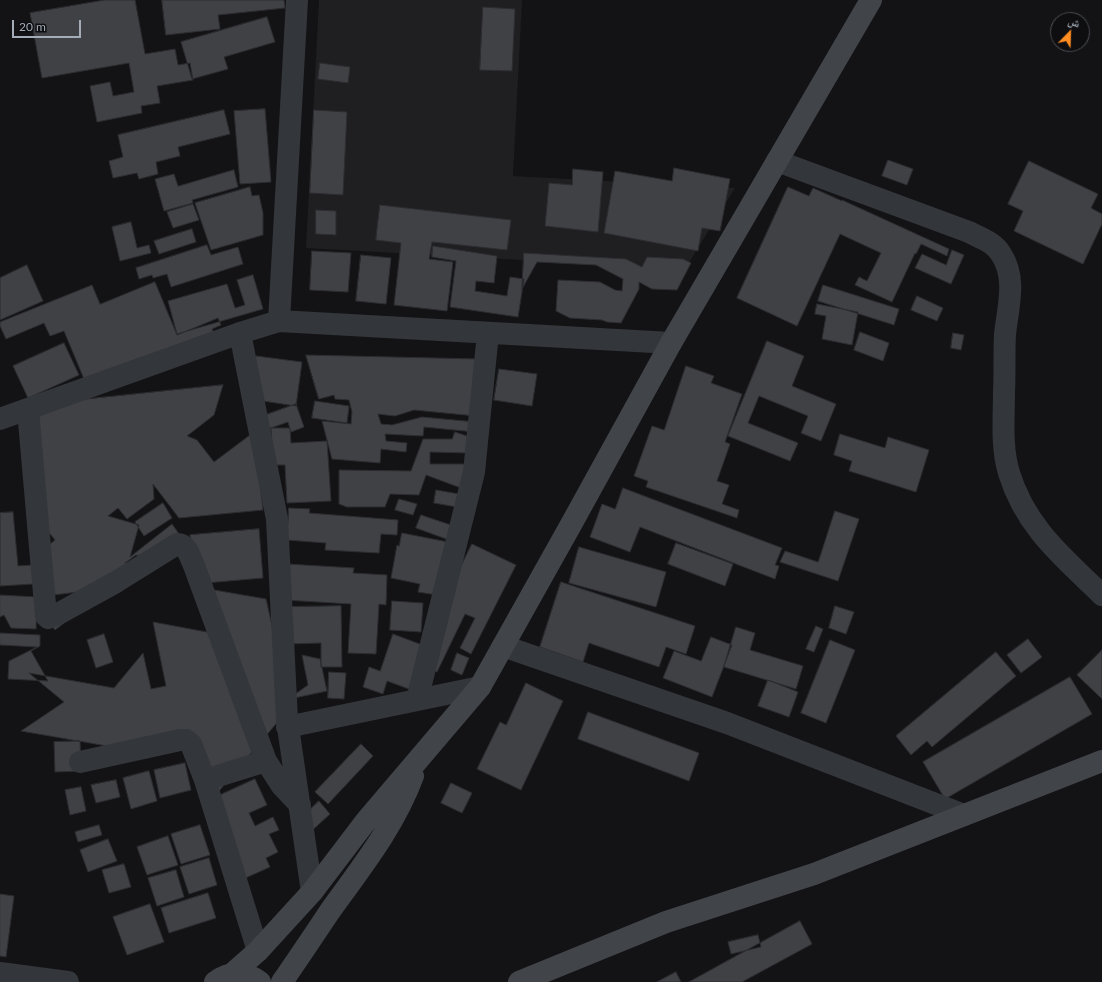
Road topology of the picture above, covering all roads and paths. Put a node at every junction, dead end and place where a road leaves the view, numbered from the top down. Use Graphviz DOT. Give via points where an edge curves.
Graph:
graph roads {
  1 [pos="297,0"];
  2 [pos="871,0"];
  3 [pos="777,161"];
  4 [pos="279,321"];
  5 [pos="240,333"];
  6 [pos="488,333"];
  7 [pos="671,342"];
  8 [pos="28,410"];
  9 [pos="0,419"];
  10 [pos="1102,595"];
  11 [pos="503,646"];
  12 [pos="480,687"];
  13 [pos="417,700"];
  14 [pos="287,726"];
  15 [pos="419,760"];
  16 [pos="266,761"];
  17 [pos="1102,761"];
  18 [pos="80,762"];
  19 [pos="206,780"];
  20 [pos="300,805"];
  21 [pos="964,815"];
  22 [pos="312,892"];
  23 [pos="258,951"];
  24 [pos="0,973"];
  25 [pos="224,978"];
  26 [pos="68,982"];
  27 [pos="260,982"];
  28 [pos="282,982"];
  29 [pos="519,982"];
  1 -- 4 [label="street"];
  2 -- 3 [label="main road"];
  3 -- 7 [label="main road"];
  3 -- 10 [label="street" via="969,232 991,243 1001,253 1007,264 1010,279 1005,334 1004,443 1009,472 1028,517 1060,554"];
  4 -- 5 [label="street"];
  4 -- 6 [label="street"];
  5 -- 8 [label="street"];
  5 -- 14 [label="street" via="277,519"];
  6 -- 7 [label="street"];
  6 -- 13 [label="street" via="474,472"];
  7 -- 11 [label="main road"];
  8 -- 9 [label="street"];
  8 -- 16 [label="street" via="46,616 48,618 58,614 181,544 186,548 193,563"];
  11 -- 12 [label="main road"];
  11 -- 21 [label="street" via="727,723"];
  12 -- 13 [label="street"];
  12 -- 15 [label="main road"];
  13 -- 14 [label="street"];
  14 -- 20 [label="street"];
  15 -- 22 [label="main road" via="366,821"];
  15 -- 28 [label="main road" via="407,793 391,823"];
  16 -- 19 [label="street"];
  16 -- 20 [label="street" via="282,786"];
  17 -- 21 [label="main road"];
  18 -- 19 [label="street" via="186,740 191,744"];
  19 -- 23 [label="street"];
  20 -- 22 [label="street"];
  21 -- 29 [label="main road" via="814,874 666,922"];
  22 -- 23 [label="main road"];
  23 -- 25 [label="main road"];
  24 -- 26 [label="street"];
  25 -- 27 [label="main road" via="243,974 252,976"];
}
